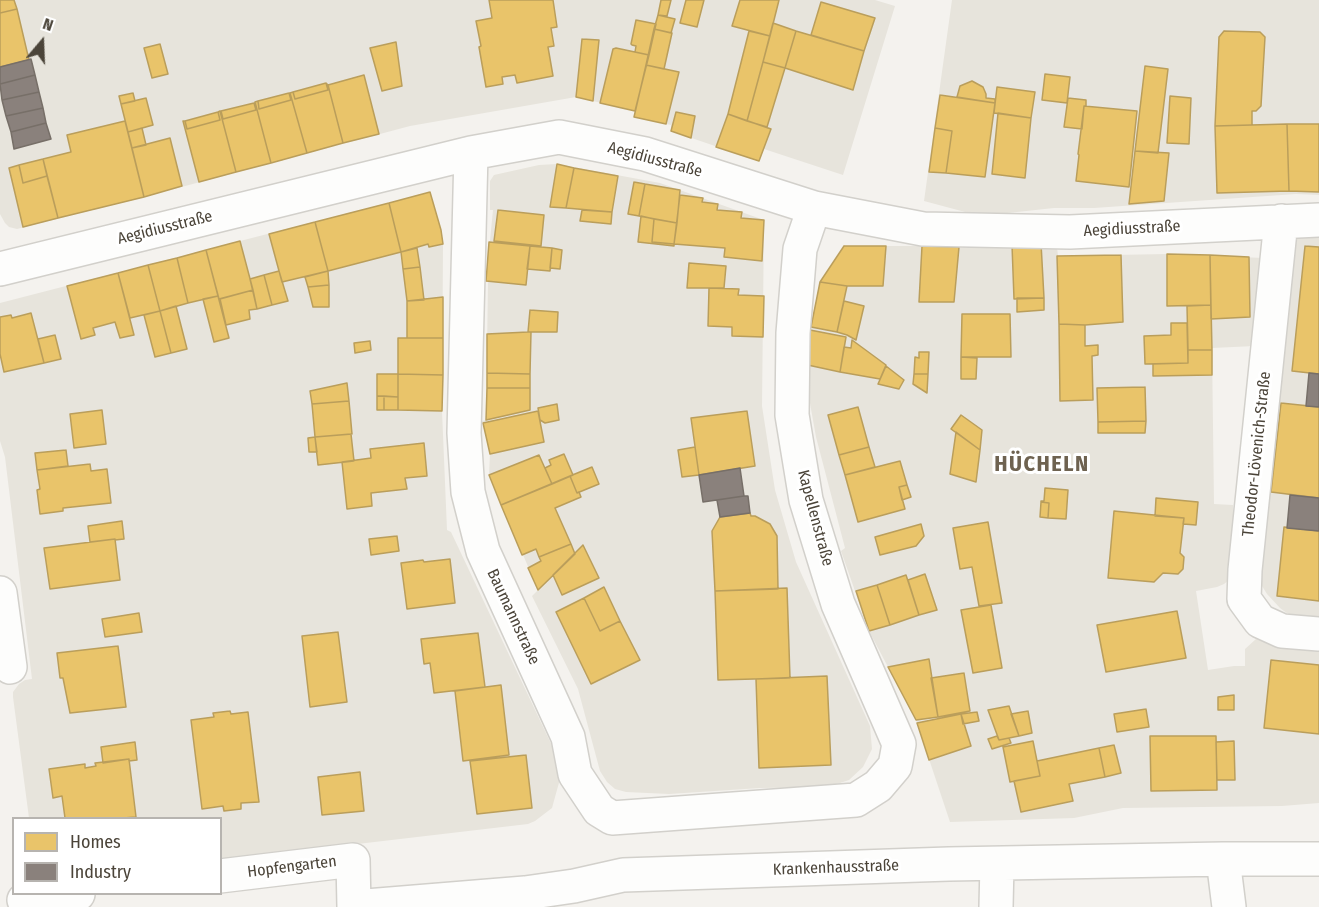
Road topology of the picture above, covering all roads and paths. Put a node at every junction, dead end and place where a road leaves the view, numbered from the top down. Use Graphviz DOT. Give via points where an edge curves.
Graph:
graph roads {
  1 [pos="471,153"];
  2 [pos="814,208"];
  3 [pos="1319,220"];
  4 [pos="1281,221"];
  5 [pos="0,269"];
  6 [pos="0,593"];
  7 [pos="1319,634"];
  8 [pos="10,667"];
  9 [pos="856,800"];
  10 [pos="1223,859"];
  11 [pos="1319,859"];
  12 [pos="997,864"];
  13 [pos="222,876"];
  14 [pos="69,895"];
  15 [pos="24,900"];
  16 [pos="354,907"];
  17 [pos="996,907"];
  18 [pos="1229,907"];
  1 -- 2 [label="street, Aegidiusstraße" via="559,137 645,154"];
  1 -- 5 [label="street, Aegidiusstraße"];
  1 -- 9 [label="street, Baumannstraße" via="464,433 468,492 483,552 568,737 575,774 599,810 612,818"];
  2 -- 4 [label="street, Aegidiusstraße" via="923,229 1070,232"];
  2 -- 9 [label="street, Kapellenstraße" via="800,249 792,415 806,500 838,604 899,744 895,766 878,786"];
  3 -- 4 [label="street, Aegidiusstraße"];
  4 -- 7 [label="street, Theodor-Lövenich-Straße" via="1244,599 1260,621 1282,631"];
  6 -- 8 [label="street"];
  10 -- 11 [label="street, Krankenhausstraße"];
  10 -- 12 [label="street, Krankenhausstraße"];
  10 -- 18 [label="street"];
  12 -- 16 [label="street, Krankenhausstraße" via="622,875 525,893"];
  12 -- 17 [label="street"];
  13 -- 16 [label="street, Hopfengarten" via="353,860"];
  14 -- 15 [label="street"];
}
